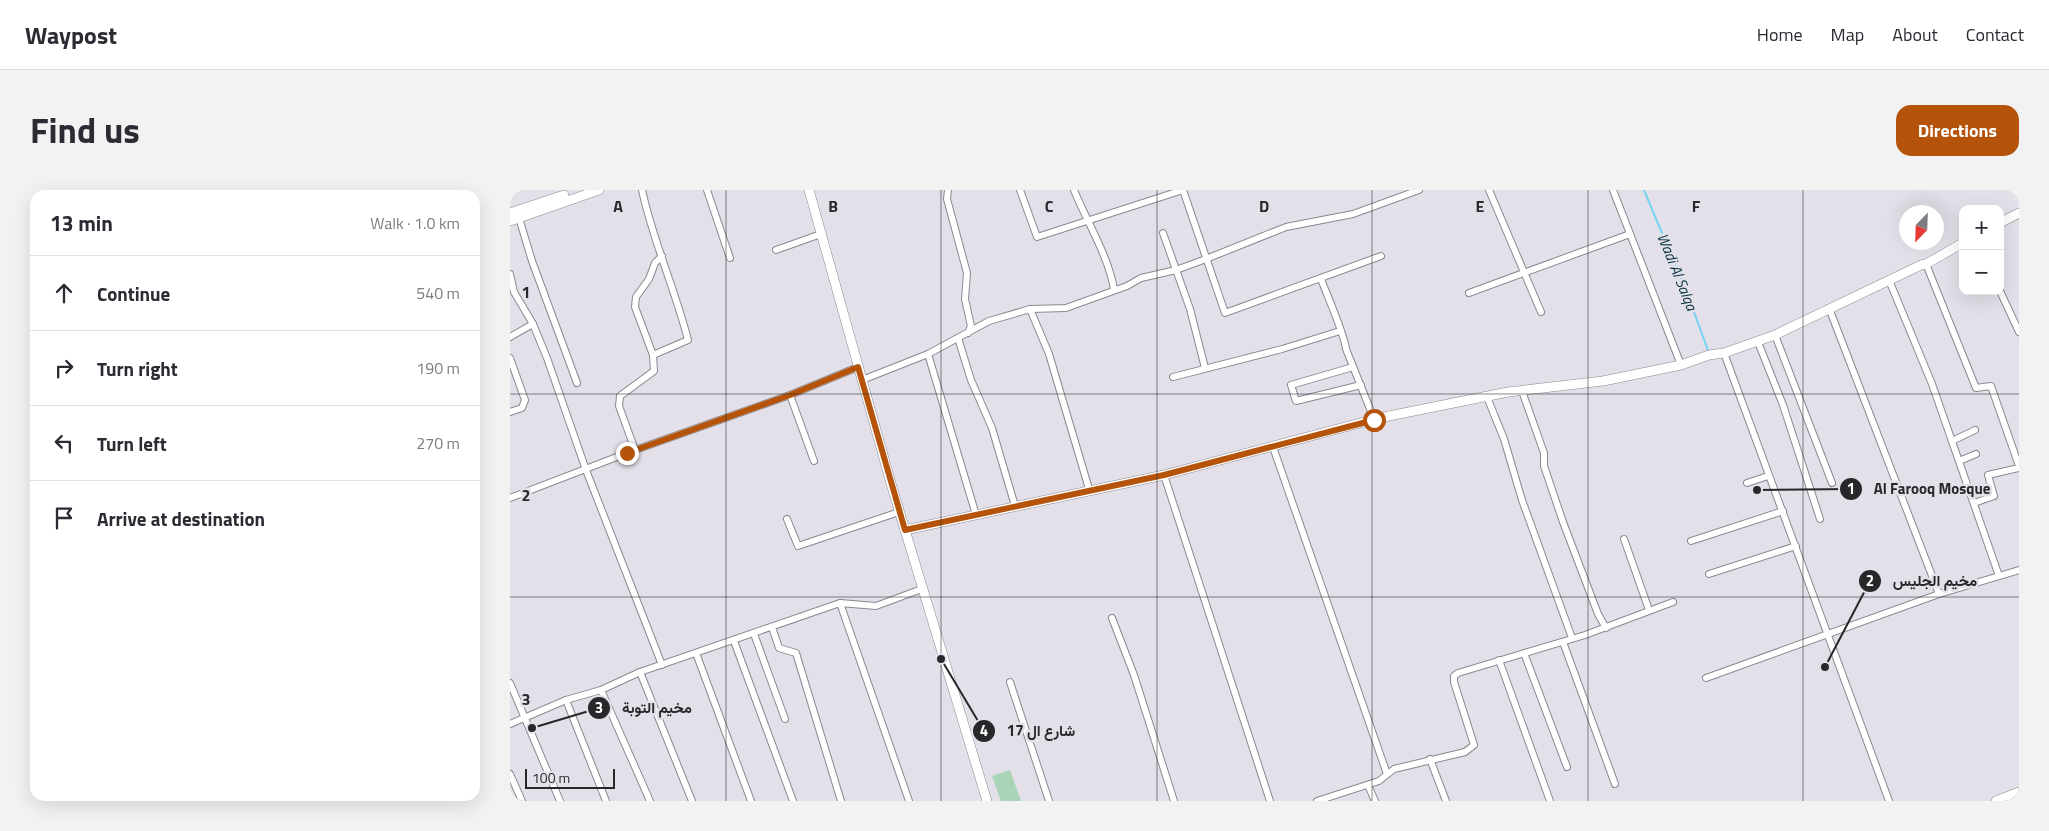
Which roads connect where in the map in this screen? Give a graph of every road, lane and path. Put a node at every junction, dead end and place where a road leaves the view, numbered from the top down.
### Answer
1 (581, 190) edge
2 (599, 190) edge
3 (642, 190) edge
4 (707, 190) edge
5 (809, 190) edge
6 (948, 190) edge
7 (1020, 190) edge
8 (1074, 190) edge
9 (1419, 190) edge
10 (1489, 190) edge
11 (1613, 190) edge
12 (510, 213) edge
13 (2019, 213) edge
14 (514, 220) edge
15 (1086, 220) junction
16 (2004, 221) edge
17 (1163, 233) dead end
18 (822, 234) junction
19 (1630, 234) junction
20 (1959, 245) edge
21 (776, 250) dead end
22 (662, 256) junction
23 (1381, 256) dead end
24 (730, 258) dead end
25 (1206, 260) junction
26 (1926, 264) junction
27 (1176, 270) junction
28 (1526, 272) junction
29 (510, 274) edge
30 (1321, 279) junction
31 (1889, 280) junction
32 (1114, 289) junction
33 (1469, 293) dead end
34 (2002, 295) edge
35 (1828, 308) junction
36 (1030, 309) junction
37 (1541, 312) dead end
38 (533, 324) junction
39 (1340, 331) junction
40 (2019, 332) edge
41 (968, 333) junction
42 (1775, 336) junction
43 (510, 337) edge
44 (958, 338) junction
45 (1758, 342) junction
46 (1724, 353) junction
47 (928, 354) junction
48 (654, 355) junction
49 (510, 358) edge
50 (1681, 364) junction
51 (858, 367) junction
52 (1353, 367) junction
53 (1205, 368) junction
54 (1173, 377) dead end
55 (862, 380) junction
56 (576, 383) dead end
57 (1361, 385) junction
58 (1522, 391) junction
59 (790, 395) junction
60 (1487, 398) junction
61 (510, 412) edge
62 (1374, 420) junction
63 (1975, 430) dead end
64 (1952, 441) junction
65 (1273, 447) junction
66 (635, 450) junction
67 (1976, 454) dead end
68 (814, 461) dead end
69 (1959, 461) junction
70 (2019, 467) edge
71 (586, 470) junction
72 (1164, 475) junction
73 (1768, 476) junction
74 (1748, 483) dead end
75 (1832, 483) dead end
76 (1089, 489) junction
77 (510, 498) edge
78 (1974, 503) junction
79 (1015, 506) junction
80 (1783, 511) junction
81 (899, 512) junction
82 (976, 515) junction
83 (787, 519) dead end
84 (1820, 519) dead end
85 (905, 530) junction
86 (1624, 539) dead end
87 (1692, 541) dead end
88 (1796, 546) junction
89 (2019, 570) edge
90 (1709, 574) dead end
91 (1999, 576) junction
92 (919, 590) dead end
93 (1939, 594) junction
94 (1673, 602) dead end
95 (840, 603) junction
96 (1649, 610) junction
97 (1112, 618) dead end
98 (772, 627) junction
99 (1606, 628) junction
100 (754, 634) junction
101 (1827, 634) junction
102 (1572, 638) junction
103 (734, 641) junction
104 (1563, 642) junction
105 (1524, 652) junction
106 (696, 653) junction
107 (1499, 660) junction
108 (662, 665) junction
109 (640, 672) junction
110 (1706, 678) dead end
111 (1010, 682) dead end
112 (510, 683) edge
113 (601, 690) junction
114 (566, 700) junction
115 (524, 718) junction
116 (785, 718) dead end
117 (510, 724) edge
118 (1430, 759) junction
119 (1568, 767) dead end
120 (510, 774) edge
121 (1386, 774) junction
122 (1368, 784) junction
123 (1615, 784) dead end
124 (2019, 792) edge
125 (522, 801) edge
126 (560, 801) edge
127 (606, 801) edge
128 (650, 801) edge
129 (692, 801) edge
130 (751, 801) edge
131 (793, 801) edge
132 (841, 801) edge
133 (909, 801) edge
134 (987, 801) edge
135 (1049, 801) edge
136 (1174, 801) edge
137 (1270, 801) edge
138 (1317, 801) edge
139 (1375, 801) edge
140 (1446, 801) edge
141 (1550, 801) edge
142 (1889, 801) edge
143 (1996, 801) edge

1 - 12 street
2 - 14 street
3 - 22 street
4 - 24 street
5 - 18 street
6 - 41 street
7 - 15 street
8 - 15 street
9 - 25 street
10 - 28 street
11 - 19 street
13 - 16 street
14 - 56 street
15 - 25 street
15 - 32 street
17 - 27 street
18 - 21 street
18 - 51 street
19 - 28 street
19 - 50 street
20 - 26 street
22 - 48 street
22 - 48 street
23 - 30 street
25 - 27 street
25 - 30 street
26 - 31 street
26 - 70 street
27 - 32 street
27 - 53 street
28 - 33 street
28 - 37 street
29 - 38 street
30 - 39 street
31 - 35 street
31 - 64 street
32 - 36 street
34 - 40 street
35 - 42 street
35 - 93 street
36 - 41 street
36 - 76 street
38 - 43 street
38 - 71 street
39 - 52 street
39 - 53 street
41 - 44 street
42 - 45 street
42 - 75 street
44 - 47 street
44 - 79 street
45 - 46 street
45 - 84 street
46 - 50 street
46 - 73 street
47 - 55 street
47 - 82 street
48 - 66 street
49 - 61 street
50 - 58 street
51 - 55 street
51 - 59 street
52 - 57 street
52 - 57 street
53 - 54 street
55 - 81 street
57 - 62 street
58 - 60 street
58 - 99 street
59 - 66 street
59 - 68 street
60 - 62 street
60 - 102 street
62 - 65 street
63 - 64 street
64 - 69 street
65 - 72 street
65 - 121 street
66 - 71 street
67 - 69 street
69 - 78 street
70 - 78 street
71 - 77 street
71 - 108 street
72 - 76 street
72 - 137 street
73 - 74 street
73 - 80 street
76 - 79 street
78 - 91 street
79 - 82 street
80 - 87 street
80 - 88 street
81 - 83 street
81 - 85 street
82 - 85 street
85 - 134 street
86 - 96 street
88 - 90 street
88 - 101 street
89 - 91 street
91 - 93 street
92 - 95 street
93 - 101 street
94 - 96 street
95 - 98 street
95 - 133 street
96 - 99 street
97 - 136 street
98 - 100 street
98 - 132 street
99 - 102 street
100 - 103 street
100 - 116 street
101 - 110 street
101 - 142 street
102 - 104 street
103 - 106 street
103 - 131 street
104 - 105 street
104 - 123 street
105 - 107 street
105 - 119 street
106 - 108 street
106 - 130 street
107 - 118 street
107 - 141 street
108 - 109 street
109 - 113 street
109 - 129 street
111 - 135 street
112 - 115 street
113 - 114 street
113 - 128 street
114 - 115 street
114 - 127 street
115 - 117 street
115 - 126 street
118 - 121 street
118 - 140 street
120 - 125 street
121 - 122 street
122 - 138 street
122 - 139 street
124 - 143 street

